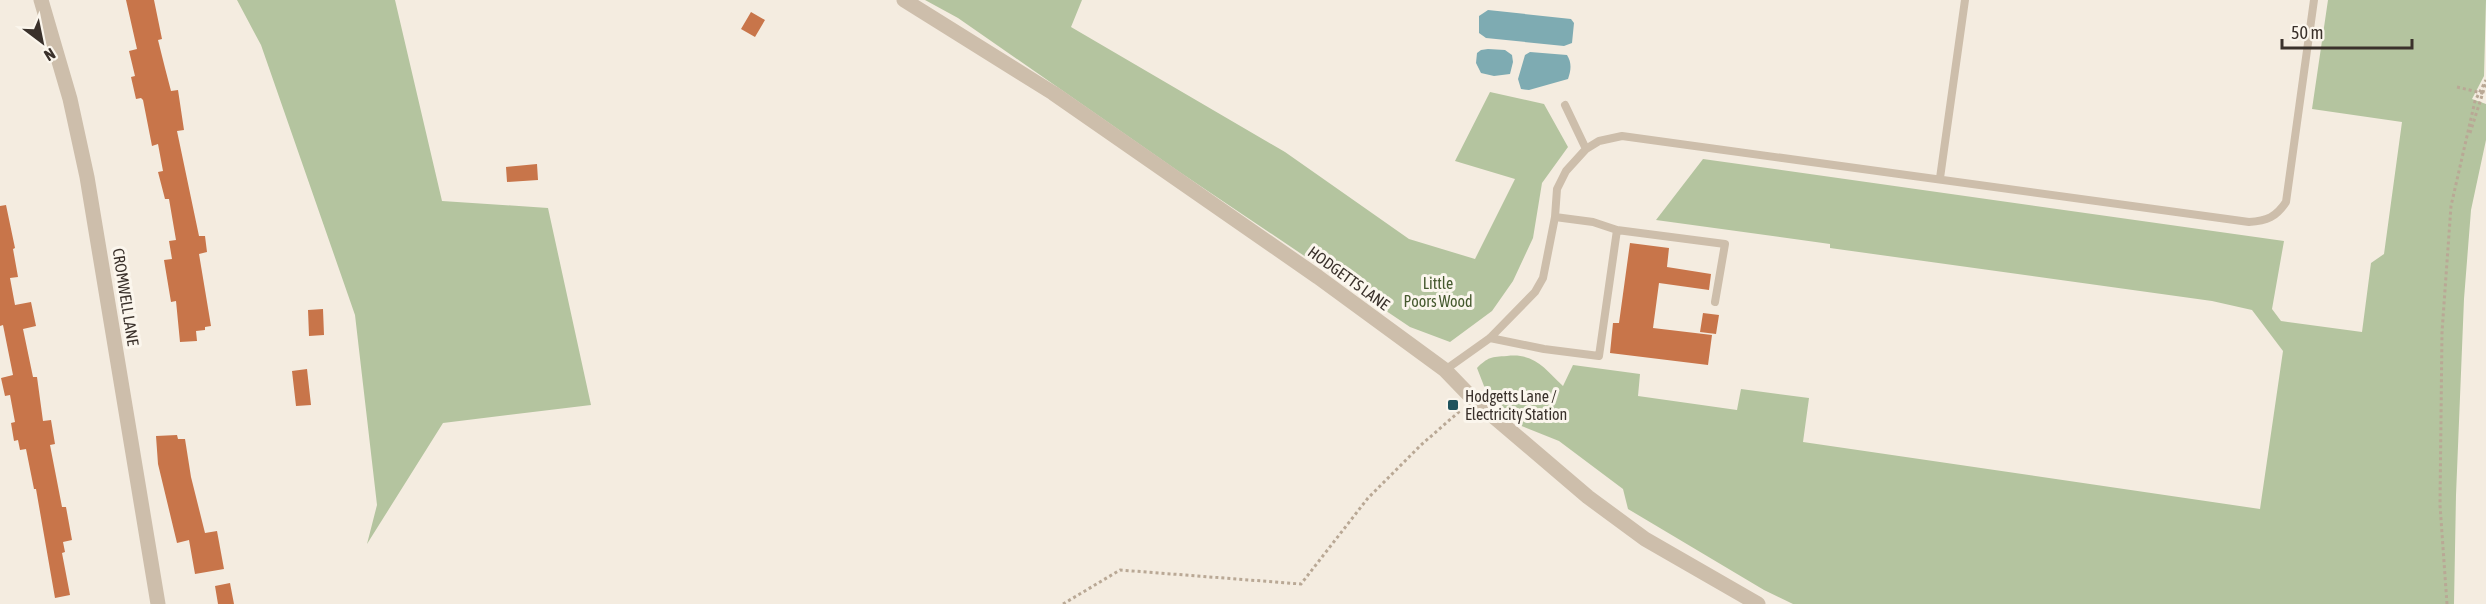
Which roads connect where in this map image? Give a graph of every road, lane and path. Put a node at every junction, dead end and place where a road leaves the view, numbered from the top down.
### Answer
1 (41, 0) edge
2 (904, 0) edge
3 (1965, 0) edge
4 (2314, 0) edge
5 (2486, 81) edge
6 (2457, 87) dead end
7 (2483, 92) edge
8 (1565, 105) dead end
9 (1586, 149) junction
10 (1940, 178) junction
11 (1555, 217) junction
12 (1617, 230) junction
13 (1714, 302) dead end
14 (1490, 338) junction
15 (1445, 370) junction
16 (1473, 399) junction
17 (158, 604) edge
18 (1063, 604) edge
19 (1758, 604) edge
20 (2447, 604) edge

1 - 17 street, CROMWELL LANE
2 - 15 street, HODGETTS LANE
3 - 10 lane
4 - 10 lane
5 - 7 path
6 - 7 path
7 - 20 path
8 - 9 lane
9 - 10 lane
9 - 11 lane
11 - 12 lane
11 - 14 lane
12 - 13 lane
12 - 14 lane
14 - 15 lane
15 - 16 street, HODGETTS LANE
16 - 18 path
16 - 19 street, HODGETTS LANE

